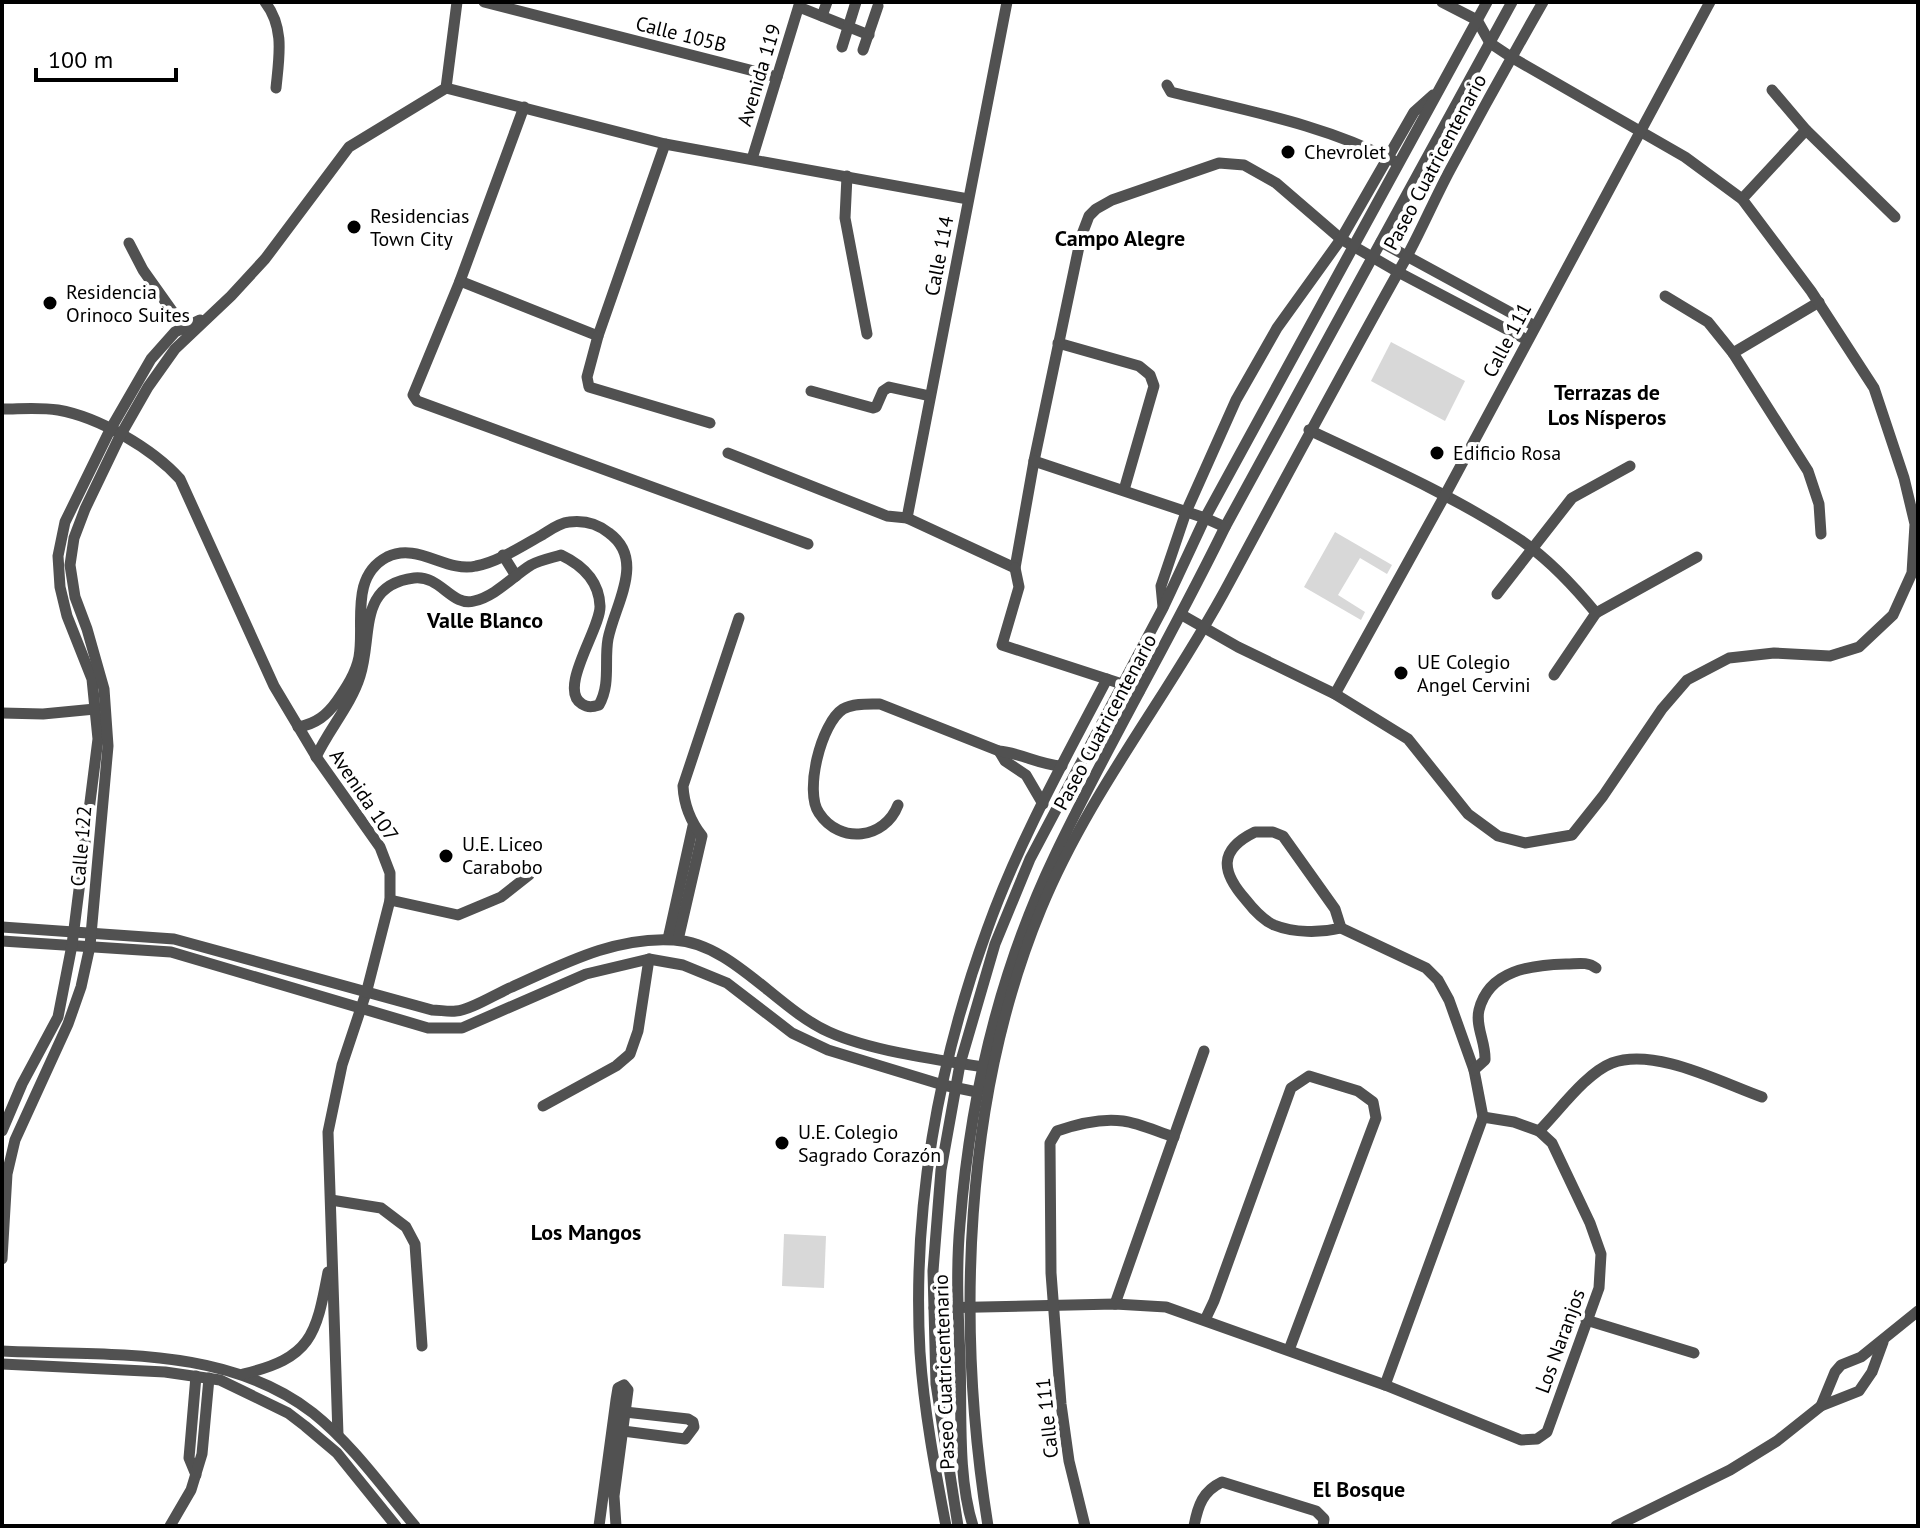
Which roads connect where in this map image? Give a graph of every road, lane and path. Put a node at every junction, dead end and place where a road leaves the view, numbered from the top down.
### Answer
1 (265, 2) edge
2 (457, 2) edge
3 (484, 2) edge
4 (827, 2) edge
5 (856, 2) edge
6 (1007, 2) edge
7 (1442, 2) edge
8 (1487, 2) edge
9 (1512, 2) edge
10 (1543, 2) edge
11 (1709, 2) edge
12 (799, 5) edge
13 (878, 6) dead end
14 (822, 16) junction
15 (1477, 20) junction
16 (848, 26) junction
17 (869, 35) junction
18 (1490, 43) junction
19 (842, 47) dead end
20 (863, 50) dead end
21 (1511, 57) junction
22 (777, 77) junction
23 (1167, 85) dead end
24 (276, 88) dead end
25 (446, 88) junction
26 (1772, 90) dead end
27 (524, 107) junction
28 (1806, 130) junction
29 (1641, 132) junction
30 (665, 144) junction
31 (752, 159) junction
32 (1393, 160) junction
33 (847, 176) junction
34 (968, 199) junction
35 (1742, 199) junction
36 (1895, 217) dead end
37 (1341, 239) junction
38 (1381, 242) junction
39 (129, 243) dead end
40 (1353, 245) junction
41 (1373, 257) junction
42 (1407, 257) junction
43 (1398, 272) junction
44 (460, 281) junction
45 (1665, 296) dead end
46 (1819, 302) junction
47 (1535, 326) junction
48 (187, 332) junction
49 (867, 334) dead end
50 (598, 336) junction
51 (1527, 340) junction
52 (1058, 343) junction
53 (1733, 353) junction
54 (811, 391) dead end
55 (930, 396) junction
56 (7, 409) edge
57 (710, 423) dead end
58 (1309, 430) junction
59 (115, 433) junction
60 (728, 453) dead end
61 (1034, 461) junction
62 (1630, 466) dead end
63 (1124, 490) junction
64 (1444, 497) junction
65 (1186, 512) junction
66 (907, 518) junction
67 (1205, 518) junction
68 (1225, 527) junction
69 (1821, 534) dead end
70 (808, 544) dead end
71 (1533, 550) junction
72 (503, 555) junction
73 (1697, 557) dead end
74 (1015, 568) junction
75 (369, 576) junction
76 (516, 576) junction
77 (383, 590) junction
78 (1497, 594) dead end
79 (1163, 608) junction
80 (1596, 613) junction
81 (1182, 615) junction
82 (739, 618) dead end
83 (1204, 629) junction
84 (1554, 675) dead end
85 (1107, 679) junction
86 (1122, 684) junction
87 (1139, 692) junction
88 (1335, 694) junction
89 (95, 709) junction
90 (2, 713) edge
91 (331, 718) junction
92 (298, 727) junction
93 (999, 751) junction
94 (316, 757) junction
95 (1062, 766) junction
96 (1043, 804) junction
97 (898, 805) dead end
98 (529, 875) dead end
99 (1017, 888) junction
100 (390, 900) junction
101 (1041, 908) junction
102 (993, 914) junction
103 (1029, 918) junction
104 (2, 927) edge
105 (1341, 928) junction
106 (74, 931) junction
107 (92, 932) junction
108 (673, 940) junction
109 (2, 941) edge
110 (72, 945) junction
111 (90, 946) junction
112 (649, 959) junction
113 (1596, 968) dead end
114 (367, 990) junction
115 (361, 1007) junction
116 (996, 1035) junction
117 (1204, 1051) dead end
118 (954, 1062) junction
119 (984, 1067) junction
120 (1474, 1070) junction
121 (949, 1086) junction
122 (977, 1092) junction
123 (1762, 1097) dead end
124 (543, 1106) dead end
125 (1483, 1117) junction
126 (985, 1123) junction
127 (2, 1131) edge
128 (1539, 1131) junction
129 (971, 1132) junction
130 (1174, 1137) junction
131 (5, 1174) edge
132 (331, 1200) junction
133 (331, 1252) junction
134 (2, 1259) edge
135 (1115, 1304) junction
136 (1056, 1305) junction
137 (964, 1306) junction
138 (934, 1308) junction
139 (1918, 1311) edge
140 (1205, 1320) junction
141 (1586, 1320) junction
142 (1883, 1342) junction
143 (422, 1346) dead end
144 (1289, 1350) junction
145 (2, 1351) edge
146 (1694, 1353) dead end
147 (1861, 1357) junction
148 (2, 1364) edge
149 (1872, 1372) junction
150 (241, 1374) junction
151 (196, 1376) junction
152 (209, 1378) junction
153 (1385, 1385) junction
154 (1821, 1406) junction
155 (625, 1412) junction
156 (623, 1431) junction
157 (338, 1435) junction
158 (196, 1475) junction
159 (170, 1526) edge
160 (396, 1526) edge
161 (415, 1526) edge
162 (599, 1526) edge
163 (616, 1526) edge
164 (946, 1526) edge
165 (958, 1526) edge
166 (973, 1526) edge
167 (988, 1526) edge
168 (1085, 1526) edge
169 (1194, 1526) edge
170 (1323, 1526) edge
171 (1616, 1526) edge

1 - 24 street
2 - 25 street
3 - 22 street, Calle 105B
4 - 14 street
5 - 16 street
6 - 34 street, Calle 114
7 - 15 street
8 - 15 street, Paseo Cuatricentenario
9 - 18 street, Paseo Cuatricentenario
10 - 21 street, Paseo Cuatricentenario
11 - 29 street, Calle 111
12 - 14 street
12 - 22 street, Avenida 119
13 - 17 street
14 - 16 street
15 - 18 street
15 - 32 street, Paseo Cuatricentenario
16 - 17 street
16 - 19 street
17 - 20 street
18 - 21 street
18 - 38 street, Paseo Cuatricentenario
21 - 29 street
21 - 42 street, Paseo Cuatricentenario
22 - 31 street, Avenida 119
23 - 32 street
25 - 27 street
25 - 48 street
26 - 28 street
27 - 30 street
27 - 44 street
28 - 35 street
28 - 36 street
29 - 35 street
29 - 47 street, Calle 111
30 - 31 street
30 - 50 street
31 - 33 street
32 - 37 street, Paseo Cuatricentenario
32 - 40 street, Paseo Cuatricentenario
33 - 34 street
33 - 49 street
34 - 55 street, Calle 114
35 - 46 street
37 - 40 street
37 - 52 street
37 - 65 street, Paseo Cuatricentenario
38 - 41 street, Paseo Cuatricentenario
38 - 42 street
39 - 48 street
40 - 41 street
40 - 67 street, Paseo Cuatricentenario
41 - 43 street
41 - 68 street, Paseo Cuatricentenario
42 - 43 street, Paseo Cuatricentenario
42 - 47 street
43 - 51 street
43 - 58 street, Paseo Cuatricentenario
44 - 50 street
44 - 70 street
45 - 53 street
46 - 53 street
46 - 88 street
47 - 51 street, Calle 111
48 - 59 street
50 - 57 street
51 - 64 street, Calle 111
52 - 61 street
52 - 63 street
53 - 69 street
54 - 55 street
55 - 66 street, Calle 114
56 - 59 street, Avenida 107
58 - 64 street
58 - 83 street, Paseo Cuatricentenario
59 - 89 street, Calle 122
59 - 92 street, Avenida 107
59 - 107 street, Calle 122
60 - 66 street
61 - 63 street
61 - 74 street
62 - 71 street
63 - 65 street
64 - 71 street
64 - 88 street, Calle 111
65 - 67 street
65 - 79 street, Paseo Cuatricentenario
66 - 74 street
67 - 68 street
67 - 79 street, Paseo Cuatricentenario
68 - 81 street, Paseo Cuatricentenario
71 - 78 street
71 - 80 street
72 - 75 street
72 - 76 street
72 - 76 street
73 - 80 street
74 - 85 street
75 - 77 street
75 - 91 street
76 - 77 street
77 - 91 street
79 - 86 street, Paseo Cuatricentenario
80 - 84 street
81 - 83 street
81 - 87 street, Paseo Cuatricentenario
82 - 108 street
83 - 88 street
83 - 101 street, Paseo Cuatricentenario
85 - 86 street
85 - 95 street, Paseo Cuatricentenario
86 - 87 street
86 - 99 street, Paseo Cuatricentenario
87 - 103 street, Paseo Cuatricentenario
89 - 90 street
89 - 106 street, Calle 122
91 - 92 street
91 - 94 street
92 - 94 street, Avenida 107
93 - 95 street
93 - 96 street
93 - 97 street
94 - 100 street, Avenida 107
95 - 96 street, Paseo Cuatricentenario
96 - 102 street, Paseo Cuatricentenario
98 - 100 street
99 - 102 street
99 - 118 street, Paseo Cuatricentenario
100 - 114 street, Avenida 107
101 - 103 street
101 - 116 street, Paseo Cuatricentenario
102 - 118 street, Paseo Cuatricentenario
103 - 116 street, Paseo Cuatricentenario
104 - 106 street
105 - 105 street
105 - 120 street
106 - 107 street
106 - 110 street, Calle 122
107 - 111 street, Calle 122
107 - 114 street
108 - 114 street
108 - 118 street
109 - 110 street
110 - 111 street
110 - 127 street, Calle 122
111 - 115 street
111 - 131 street, Calle 122
112 - 115 street
112 - 121 street
112 - 124 street
113 - 120 street
114 - 115 street, Avenida 107
115 - 132 street, Avenida 107
116 - 119 street, Paseo Cuatricentenario
116 - 126 street, Paseo Cuatricentenario
117 - 130 street
118 - 119 street
118 - 121 street, Paseo Cuatricentenario
119 - 122 street, Paseo Cuatricentenario
120 - 125 street
121 - 122 street
121 - 138 street, Paseo Cuatricentenario
121 - 164 street, Paseo Cuatricentenario
122 - 129 street, Paseo Cuatricentenario
123 - 128 street
125 - 128 street
125 - 153 street
126 - 129 street
126 - 137 street, Paseo Cuatricentenario
128 - 141 street, Los Naranjos
129 - 137 street, Paseo Cuatricentenario
130 - 135 street
130 - 136 street, Calle 111
131 - 134 street, Calle 122
132 - 133 street, Avenida 107
132 - 143 street
133 - 150 street
133 - 157 street, Avenida 107
135 - 136 street
135 - 140 street
136 - 137 street
136 - 168 street, Calle 111
137 - 138 street
137 - 166 street, Paseo Cuatricentenario
137 - 167 street, Paseo Cuatricentenario
138 - 165 street, Paseo Cuatricentenario
139 - 142 street
140 - 144 street
140 - 144 street
141 - 146 street
141 - 153 street, Los Naranjos
142 - 147 street
142 - 149 street
144 - 153 street
145 - 150 street
147 - 149 street
147 - 154 street
148 - 151 street
149 - 154 street
150 - 157 street
151 - 152 street
151 - 158 street
152 - 158 street
152 - 160 street
154 - 171 street
155 - 156 street
155 - 156 street
155 - 162 street
156 - 163 street
157 - 161 street
158 - 159 street
169 - 170 street

